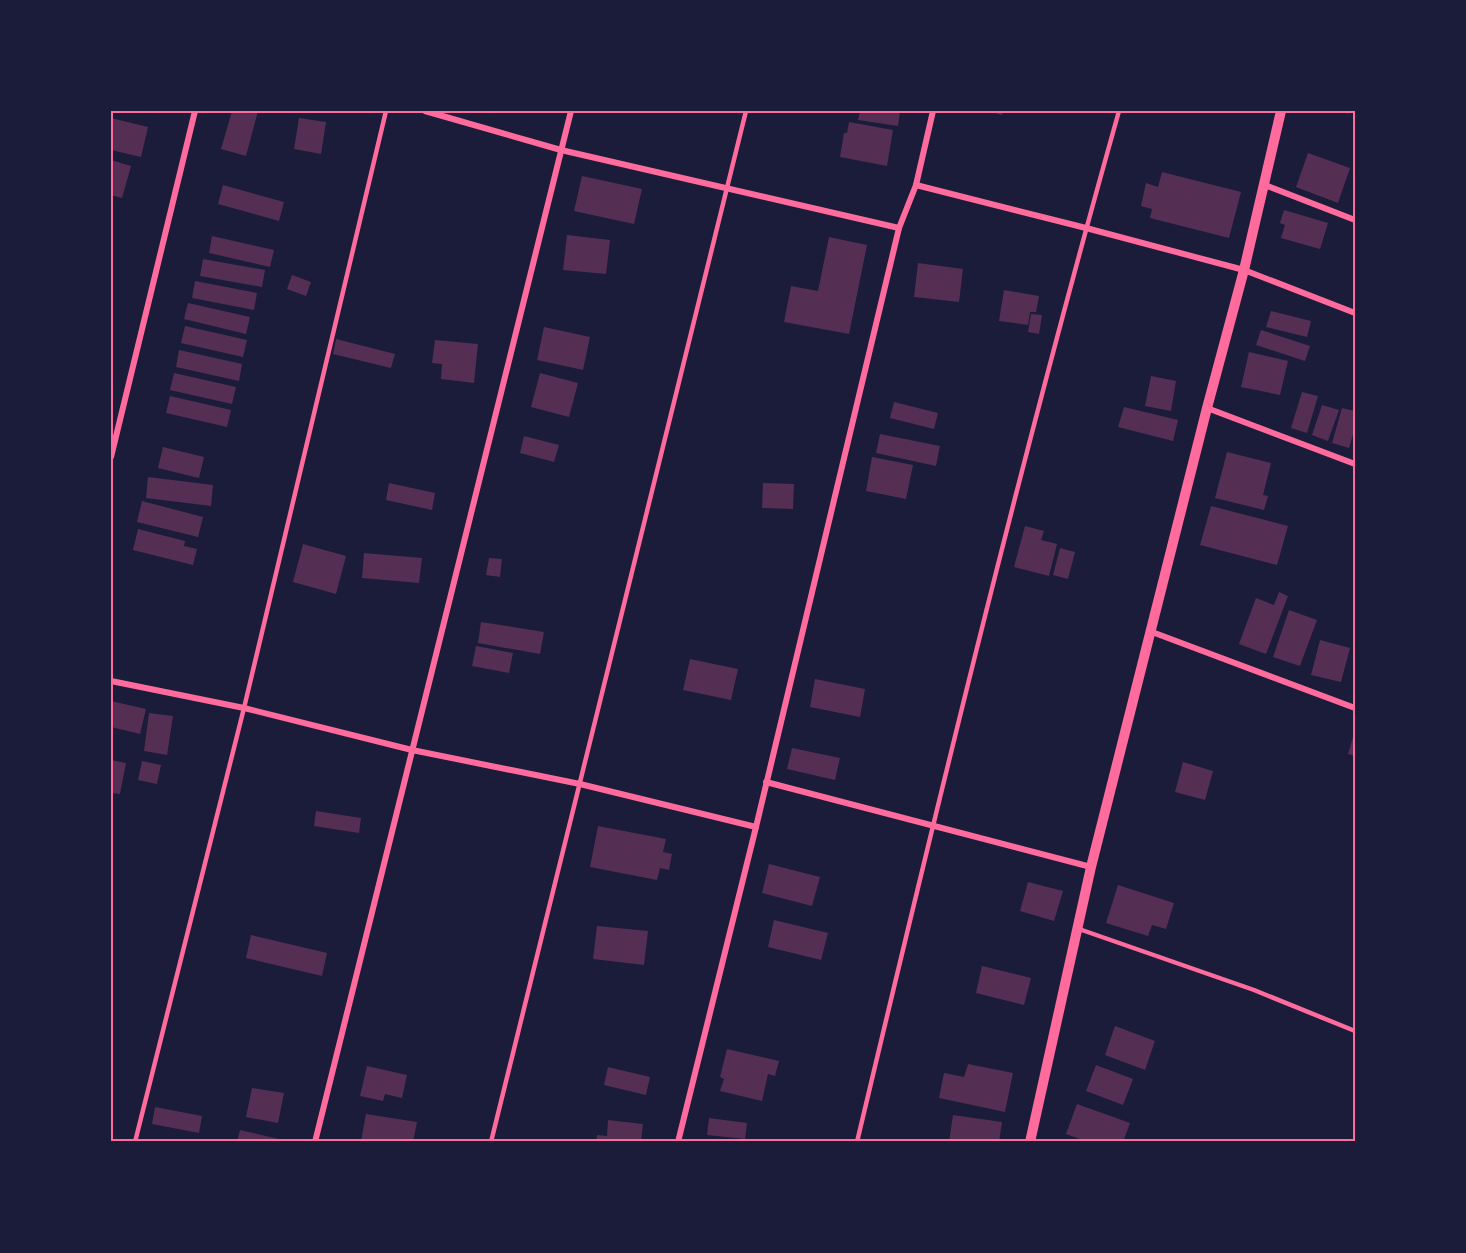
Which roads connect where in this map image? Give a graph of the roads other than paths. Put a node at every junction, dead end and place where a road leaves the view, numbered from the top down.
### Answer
1 (195, 111) edge
2 (386, 111) edge
3 (425, 111) edge
4 (571, 111) edge
5 (746, 111) edge
6 (933, 111) edge
7 (1119, 111) edge
8 (1281, 111) edge
9 (561, 150) junction
10 (1265, 185) junction
11 (916, 186) junction
12 (727, 188) junction
13 (1355, 220) edge
14 (899, 228) junction
15 (1086, 228) junction
16 (1244, 270) junction
17 (1355, 313) edge
18 (1207, 408) junction
19 (111, 457) edge
20 (1355, 464) edge
21 (1152, 632) junction
22 (111, 681) edge
23 (244, 708) junction
24 (1355, 708) edge
25 (412, 750) junction
26 (766, 782) junction
27 (580, 784) junction
28 (932, 826) junction
29 (756, 827) junction
30 (1091, 867) junction
31 (1078, 929) junction
32 (1355, 1031) edge
33 (135, 1142) edge
34 (315, 1142) edge
35 (491, 1142) edge
36 (678, 1142) edge
37 (857, 1142) edge
38 (1030, 1142) edge

1 - 19 street
2 - 23 lane
3 - 9 street
4 - 9 street
5 - 12 lane
6 - 11 street
7 - 15 lane
8 - 10 street
9 - 12 street
9 - 25 street
10 - 13 street
10 - 16 street
11 - 14 street
11 - 15 street
12 - 14 street
12 - 27 lane
14 - 26 street
15 - 16 street
15 - 28 lane
16 - 17 street
16 - 18 street
18 - 20 street
18 - 21 street
21 - 24 street
21 - 30 street
22 - 23 street
23 - 25 street
23 - 33 lane
25 - 27 street
25 - 34 street
26 - 28 street
26 - 29 street
27 - 29 street
27 - 35 lane
28 - 30 street
28 - 37 lane
29 - 36 street
30 - 31 street
31 - 32 lane
31 - 38 street

